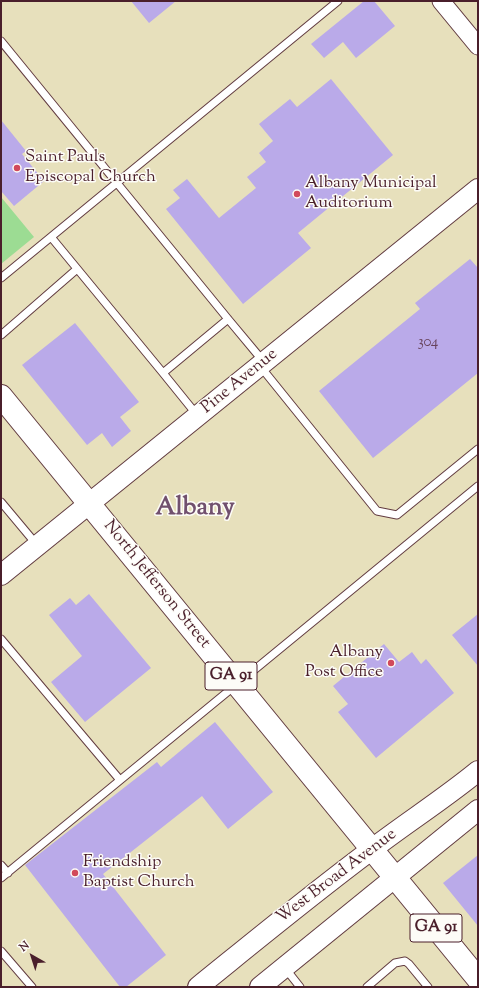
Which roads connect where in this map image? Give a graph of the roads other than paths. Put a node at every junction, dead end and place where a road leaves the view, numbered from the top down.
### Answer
1 (338, 1) edge
2 (441, 1) edge
3 (1, 41) edge
4 (478, 46) edge
5 (117, 182) junction
6 (478, 189) edge
7 (51, 237) junction
8 (77, 269) junction
9 (1, 278) edge
10 (228, 319) junction
11 (1, 335) edge
12 (262, 364) junction
13 (163, 373) junction
14 (1, 396) edge
15 (198, 416) junction
16 (478, 449) edge
17 (478, 486) edge
18 (1, 502) edge
19 (90, 503) junction
20 (37, 546) junction
21 (1, 575) edge
22 (1, 639) edge
23 (237, 684) junction
24 (478, 771) edge
25 (120, 780) junction
26 (478, 810) edge
27 (371, 849) junction
28 (1, 865) edge
29 (8, 873) junction
30 (1, 878) edge
31 (395, 878) junction
32 (1, 951) edge
33 (284, 967) junction
34 (478, 979) edge
35 (32, 987) edge
36 (198, 987) edge
37 (260, 987) edge
38 (300, 987) edge
39 (367, 987) edge
40 (428, 987) edge

1 - 5 lane
2 - 4 street
3 - 5 lane
5 - 7 lane
5 - 10 lane
6 - 12 main road, Pine Avenue
7 - 8 lane
7 - 9 lane
8 - 11 lane
8 - 13 lane
10 - 12 lane
10 - 13 lane
12 - 15 main road, Pine Avenue
12 - 16 lane
13 - 15 lane
14 - 19 main road, North Jefferson Street / GA 91
15 - 19 main road, Pine Avenue
17 - 23 lane
18 - 20 lane
19 - 20 main road, Pine Avenue
19 - 23 main road, North Jefferson Street / GA 91
20 - 21 main road, Pine Avenue
22 - 25 lane
23 - 25 lane
23 - 27 main road, North Jefferson Street / GA 91
24 - 27 main road, West Broad Avenue
25 - 29 lane
26 - 31 main road, West Broad Avenue
27 - 31 main road, GA 91
27 - 36 main road, West Broad Avenue
28 - 29 lane
29 - 30 lane
31 - 33 main road, West Broad Avenue
31 - 34 main road, GA 91
32 - 35 lane
33 - 37 main road, West Broad Avenue
33 - 38 lane
39 - 40 lane

